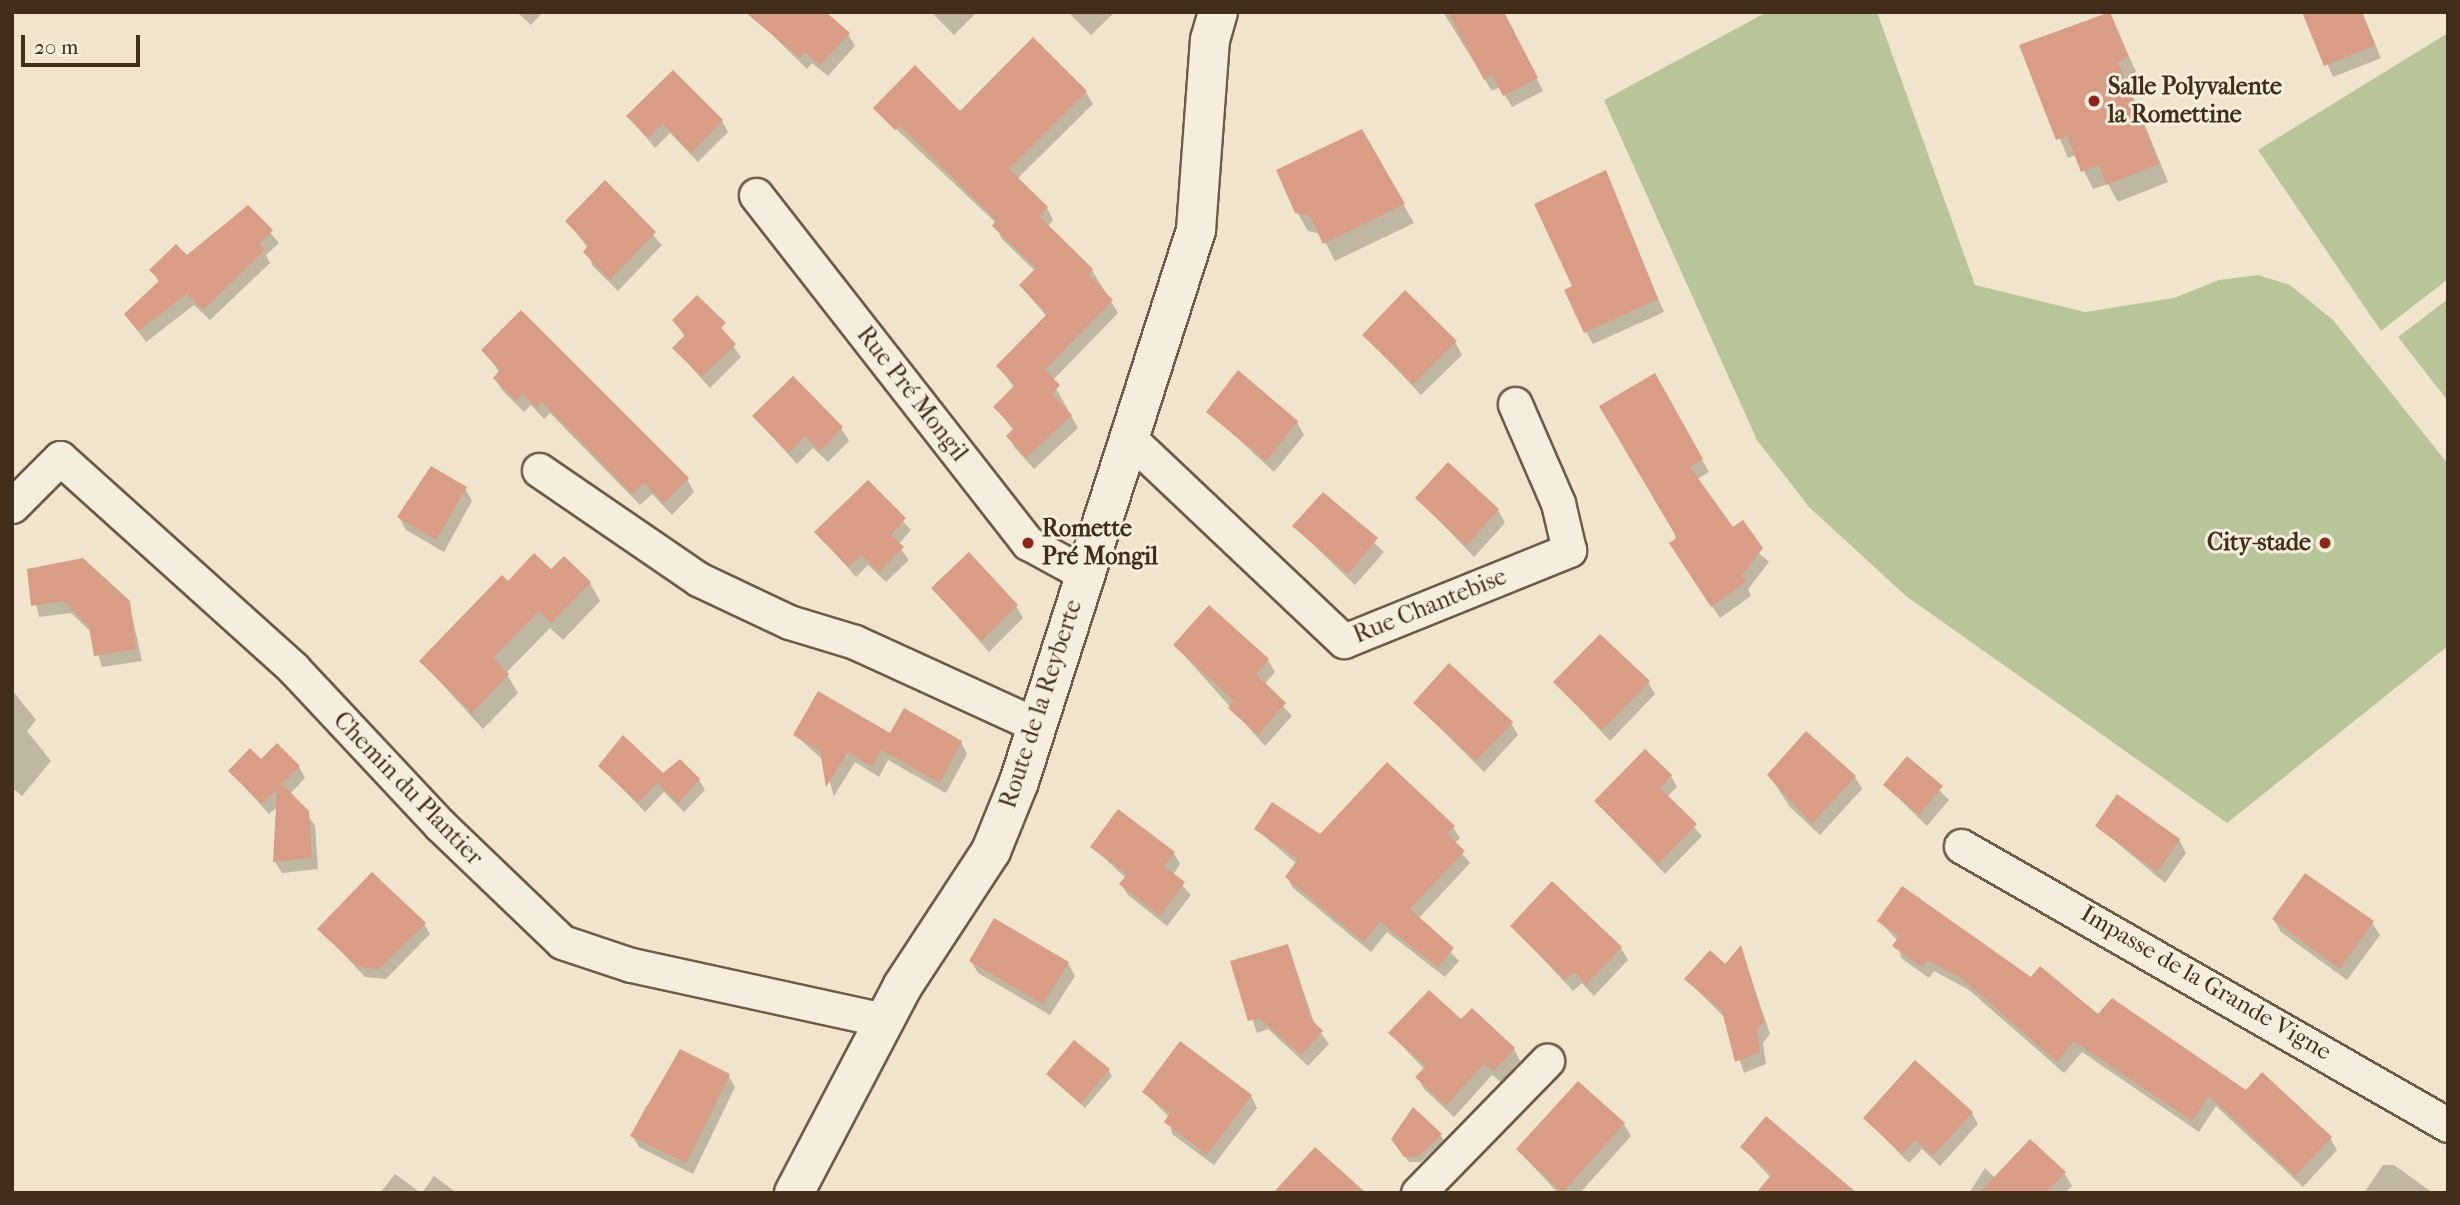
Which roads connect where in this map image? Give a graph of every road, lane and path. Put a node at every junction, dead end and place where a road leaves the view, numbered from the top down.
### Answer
1 (1218, 12) edge
2 (756, 195) dead end
3 (1515, 404) dead end
4 (1128, 437) junction
5 (539, 470) dead end
6 (12, 506) edge
7 (1083, 573) junction
8 (1034, 724) junction
9 (1961, 846) dead end
10 (883, 1020) junction
11 (1547, 1061) dead end
12 (2448, 1125) edge
13 (794, 1193) edge
14 (1418, 1193) edge

1 - 4 main road, Route de la Reyberte
2 - 7 street, Rue Pré Mongil
3 - 4 street, Rue Chantebise
4 - 7 main road, Route de la Reyberte
5 - 8 street
6 - 10 street, Chemin du Plantier
7 - 8 main road, Route de la Reyberte
8 - 10 main road, Route de la Reyberte
9 - 12 street, Impasse de la Grande Vigne
10 - 13 main road, Route de la Reyberte
11 - 14 street

